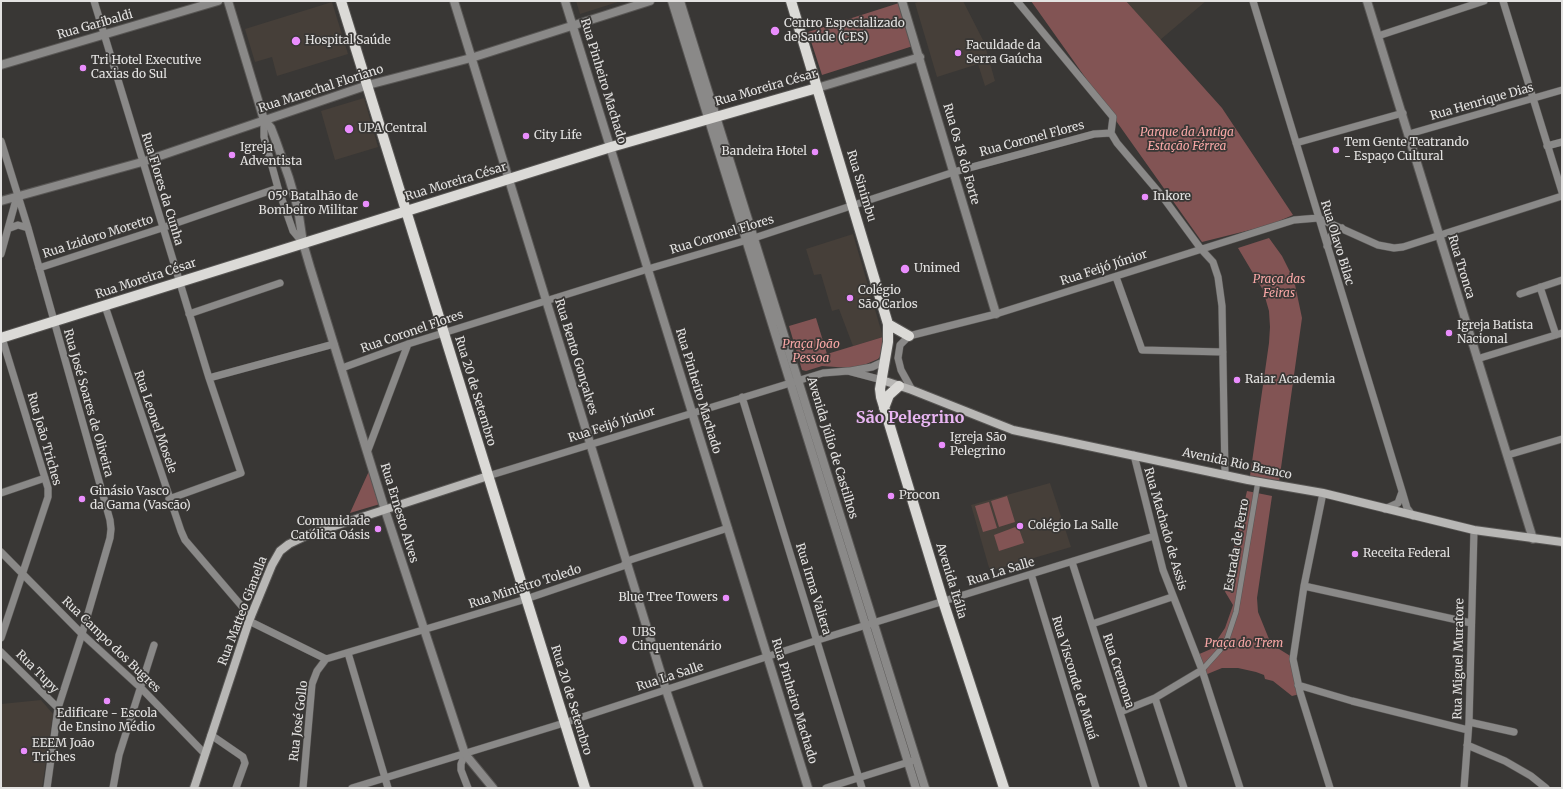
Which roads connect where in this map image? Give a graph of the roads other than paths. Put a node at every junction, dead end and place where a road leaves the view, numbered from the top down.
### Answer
1 (94, 1) edge
2 (218, 1) edge
3 (228, 1) edge
4 (341, 1) edge
5 (454, 1) edge
6 (565, 1) edge
7 (650, 1) edge
8 (672, 1) edge
9 (680, 1) edge
10 (791, 1) edge
11 (902, 1) edge
12 (1017, 1) edge
13 (1253, 1) edge
14 (1367, 1) edge
15 (1484, 1) edge
16 (1503, 1) edge
17 (573, 24) junction
18 (104, 35) junction
19 (1378, 36) junction
20 (692, 51) junction
21 (920, 57) junction
22 (471, 58) junction
23 (1, 64) edge
24 (368, 86) junction
25 (817, 88) junction
26 (1562, 90) edge
27 (1533, 100) junction
28 (1403, 113) junction
29 (712, 117) junction
30 (264, 120) junction
31 (1111, 133) junction
32 (1409, 134) junction
33 (1, 141) edge
34 (1562, 142) edge
35 (1296, 143) junction
36 (1547, 146) junction
37 (611, 147) junction
38 (142, 162) junction
39 (954, 172) junction
40 (509, 179) junction
41 (278, 188) junction
42 (1562, 192) edge
43 (17, 196) junction
44 (1562, 196) edge
45 (1, 201) edge
46 (853, 206) junction
47 (406, 212) junction
48 (1318, 218) junction
49 (10, 228) junction
50 (28, 228) junction
51 (162, 228) junction
52 (1342, 228) junction
53 (1439, 235) junction
54 (750, 239) junction
55 (303, 243) junction
56 (1327, 247) junction
57 (1201, 249) junction
58 (1, 254) edge
59 (39, 268) junction
60 (648, 269) junction
61 (1116, 277) junction
62 (1562, 280) edge
63 (180, 282) junction
64 (280, 283) dead end
65 (1540, 287) junction
66 (1520, 294) dead end
67 (546, 300) junction
68 (104, 306) junction
69 (189, 314) junction
70 (996, 314) junction
71 (53, 321) junction
72 (888, 324) junction
73 (444, 333) junction
74 (1559, 334) edge
75 (909, 336) junction
76 (1, 338) edge
77 (334, 344) junction
78 (408, 344) junction
79 (1223, 352) junction
80 (1477, 359) junction
81 (885, 361) junction
82 (342, 368) junction
83 (848, 372) junction
84 (208, 378) junction
85 (882, 380) junction
86 (794, 381) junction
87 (899, 386) junction
88 (912, 390) junction
89 (742, 397) junction
90 (884, 408) junction
91 (692, 412) junction
92 (1562, 439) edge
93 (590, 444) junction
94 (818, 444) junction
95 (810, 446) junction
96 (368, 450) junction
97 (1508, 455) junction
98 (1134, 456) junction
99 (827, 473) junction
100 (1224, 474) junction
101 (818, 475) junction
102 (488, 476) junction
103 (45, 478) junction
104 (1258, 481) junction
105 (1402, 491) junction
106 (1, 493) edge
107 (1324, 493) junction
108 (169, 499) junction
109 (836, 501) junction
110 (827, 503) junction
111 (1385, 509) junction
112 (385, 510) junction
113 (1413, 516) junction
114 (728, 528) junction
115 (1474, 530) junction
116 (845, 531) junction
117 (837, 534) junction
118 (1154, 536) junction
119 (1533, 539) junction
120 (1562, 542) edge
121 (1, 552) edge
122 (1072, 562) junction
123 (627, 563) junction
124 (23, 574) junction
125 (1031, 574) junction
126 (1304, 586) junction
127 (864, 590) junction
128 (855, 592) junction
129 (1172, 597) junction
130 (526, 599) junction
131 (943, 601) junction
132 (250, 619) junction
133 (874, 623) junction
134 (1471, 623) junction
135 (1092, 624) junction
136 (865, 625) junction
137 (424, 630) junction
138 (82, 634) junction
139 (1, 638) edge
140 (818, 640) junction
141 (154, 645) dead end
142 (1, 652) edge
143 (348, 652) junction
144 (883, 653) junction
145 (875, 656) junction
146 (768, 657) junction
147 (326, 659) junction
148 (1202, 670) junction
149 (893, 685) junction
150 (884, 687) junction
151 (141, 688) junction
152 (1299, 688) junction
153 (666, 690) junction
154 (1155, 698) junction
155 (58, 708) junction
156 (1120, 712) junction
157 (903, 717) junction
158 (894, 720) junction
159 (1469, 722) junction
160 (564, 723) junction
161 (1468, 730) junction
162 (1514, 732) dead end
163 (211, 735) junction
164 (1467, 745) junction
165 (205, 754) junction
166 (465, 754) junction
167 (916, 760) junction
168 (908, 762) junction
169 (384, 778) junction
170 (859, 778) junction
171 (47, 788) edge
172 (113, 788) edge
173 (194, 788) edge
174 (236, 788) edge
175 (303, 788) edge
176 (352, 788) edge
177 (388, 788) edge
178 (468, 788) edge
179 (493, 788) edge
180 (585, 788) edge
181 (698, 788) edge
182 (808, 788) edge
183 (826, 788) edge
184 (862, 788) edge
185 (916, 788) edge
186 (925, 788) edge
187 (1004, 788) edge
188 (1096, 788) edge
189 (1144, 788) edge
190 (1184, 788) edge
191 (1240, 788) edge
192 (1330, 788) edge
193 (1464, 788) edge
194 (1546, 788) edge

1 - 18 street, Rua Flores da Cunha
2 - 18 street, Rua Garibaldi
3 - 30 street, Rua Ernesto Alves
4 - 24 main road, Rua 20 de Setembro
5 - 22 street, Rua Bento Gonçalves
6 - 17 street, Rua Pinheiro Machado
7 - 17 street, Rua Marechal Floriano
8 - 20 street, Avenida Júlio de Castilhos
9 - 20 street, Avenida Júlio de Castilhos
10 - 25 main road, Rua Sinimbu
11 - 21 street, Rua Os 18 do Forte
12 - 31 street
13 - 35 street, Rua Olavo Bilac
14 - 19 street, Rua Tronca
15 - 19 street
16 - 27 street
17 - 22 street, Rua Marechal Floriano
17 - 37 street, Rua Pinheiro Machado
18 - 23 street, Rua Garibaldi
18 - 38 street, Rua Flores da Cunha
19 - 28 street, Rua Tronca
20 - 29 street, Avenida Júlio de Castilhos
21 - 25 street, Rua Moreira César
21 - 39 street, Rua Os 18 do Forte
22 - 24 street, Rua Marechal Floriano
22 - 40 street, Rua Bento Gonçalves
24 - 30 street, Rua Marechal Floriano
24 - 47 main road, Rua 20 de Setembro
25 - 29 main road, Rua Moreira César
25 - 46 main road, Rua Sinimbu
26 - 27 street, Rua Henrique Dias
27 - 32 street, Rua Henrique Dias
27 - 36 street
28 - 32 street, Rua Tronca
28 - 35 street
29 - 37 main road, Rua Moreira César
29 - 54 street, Avenida Júlio de Castilhos
30 - 38 street, Rua Marechal Floriano
30 - 41 street, Rua Ernesto Alves
30 - 55 street, Rua Ernesto Alves
31 - 39 street, Rua Coronel Flores
31 - 57 street
32 - 53 street, Rua Tronca
33 - 43 street, Rua José Soares de Oliveira
34 - 36 street
35 - 48 street, Rua Olavo Bilac
36 - 42 street
37 - 40 main road, Rua Moreira César
37 - 60 street, Rua Pinheiro Machado
38 - 43 street, Rua Marechal Floriano
38 - 51 street, Rua Flores da Cunha
39 - 46 street, Rua Coronel Flores
39 - 70 street, Rua Os 18 do Forte
40 - 47 main road, Rua Moreira César
40 - 67 street, Rua Bento Gonçalves
41 - 51 street, Rua Izidoro Moretto
41 - 55 street, Rua Ernesto Alves
43 - 45 street, Rua Marechal Floriano
43 - 49 street
43 - 50 street, Rua José Soares de Oliveira
44 - 53 street, Rua Feijó Júnior
46 - 54 street, Rua Coronel Flores
46 - 72 main road, Rua Sinimbu
47 - 55 main road, Rua Moreira César
47 - 73 main road, Rua 20 de Setembro
48 - 52 street, Rua Feijó Júnior
48 - 56 street, Rua Olavo Bilac
48 - 57 street, Rua Feijó Júnior
49 - 50 street
49 - 58 street
50 - 59 street, Rua José Soares de Oliveira
51 - 59 street, Rua Izidoro Moretto
51 - 63 street, Rua Flores da Cunha
52 - 53 street, Rua Feijó Júnior
52 - 56 street
53 - 80 street, Rua Tronca
54 - 60 street, Rua Coronel Flores
54 - 86 street, Avenida Júlio de Castilhos
55 - 63 main road, Rua Moreira César
55 - 77 street, Rua Ernesto Alves
56 - 105 street, Rua Olavo Bilac
57 - 61 street, Rua Feijó Júnior
57 - 79 street
59 - 71 street, Rua José Soares de Oliveira
60 - 67 street, Rua Coronel Flores
60 - 91 street, Rua Pinheiro Machado
61 - 70 street, Rua Feijó Júnior
61 - 79 street
62 - 65 street
63 - 68 main road, Rua Moreira César
63 - 69 street, Rua Flores da Cunha
64 - 69 street
65 - 66 street
65 - 74 street
67 - 73 street, Rua Coronel Flores
67 - 93 street, Rua Bento Gonçalves
68 - 71 main road, Rua Moreira César
68 - 108 street, Rua Leonel Mosele
69 - 84 street, Rua Flores da Cunha
70 - 75 street, Rua Feijó Júnior
71 - 76 main road, Rua Moreira César
71 - 138 street, Rua José Soares de Oliveira
72 - 75 main road
72 - 81 main road, Rua Sinimbu
73 - 78 street, Rua Coronel Flores
73 - 102 main road, Rua 20 de Setembro
74 - 80 street
75 - 88 street
76 - 103 street, Rua João Triches
77 - 82 street, Rua Ernesto Alves
77 - 84 street
78 - 82 street, Rua Coronel Flores
78 - 96 street
79 - 100 street
80 - 97 street, Rua Tronca
81 - 83 street, Rua Feijó Júnior
81 - 85 main road, Rua Sinimbu
82 - 96 street, Rua Ernesto Alves
83 - 85 street, Rua Feijó Júnior
83 - 86 street, Rua Feijó Júnior
84 - 108 street, Rua Flores da Cunha
85 - 87 main road, Avenida Rio Branco
85 - 90 main road, Avenida Itália
86 - 89 street, Rua Feijó Júnior
86 - 94 street, Avenida Júlio de Castilhos
86 - 95 street, Avenida Júlio de Castilhos
87 - 88 main road, Avenida Rio Branco
87 - 90 main road
88 - 98 main road, Avenida Rio Branco
89 - 91 street, Rua Feijó Júnior
89 - 140 street, Rua Irma Valiera
90 - 131 main road, Avenida Itália
91 - 93 street, Rua Feijó Júnior
91 - 114 street, Rua Pinheiro Machado
92 - 97 street
93 - 102 street, Rua Feijó Júnior
93 - 123 street, Rua Bento Gonçalves
94 - 95 street
94 - 99 street, Avenida Júlio de Castilhos
95 - 101 street, Avenida Júlio de Castilhos
96 - 112 street, Rua Ernesto Alves
97 - 119 street, Rua Tronca
98 - 100 main road, Avenida Rio Branco
98 - 118 street, Rua Machado de Assis
99 - 101 street
99 - 109 street, Avenida Júlio de Castilhos
100 - 104 main road, Avenida Rio Branco
101 - 110 street, Avenida Júlio de Castilhos
102 - 112 main road, Rua Feijó Júnior
102 - 130 main road, Rua 20 de Setembro
103 - 106 street
103 - 124 street, Rua João Triches
104 - 107 main road, Avenida Rio Branco
104 - 148 street, Estrada de Ferro
105 - 111 street
105 - 113 street, Rua Olavo Bilac
107 - 111 main road, Avenida Rio Branco
107 - 126 street
108 - 132 street, Rua Leonel Mosele
109 - 110 street
109 - 116 street, Avenida Júlio de Castilhos
110 - 117 street, Avenida Júlio de Castilhos
111 - 113 main road, Avenida Rio Branco
112 - 132 main road, Rua Matteo Gianella
112 - 137 street, Rua Ernesto Alves
113 - 115 main road, Avenida Rio Branco
114 - 123 street, Rua Ministro Toledo
114 - 146 street, Rua Pinheiro Machado
115 - 119 main road, Avenida Rio Branco
115 - 134 street, Rua Miguel Muratore
116 - 117 street
116 - 127 street, Avenida Júlio de Castilhos
117 - 128 street, Avenida Júlio de Castilhos
118 - 122 street, Rua La Salle
118 - 129 street, Rua Machado de Assis
119 - 120 main road, Avenida Rio Branco
121 - 124 street, Rua Campo dos Bugres
122 - 125 street, Rua La Salle
122 - 135 street, Rua Cremona
123 - 130 street, Rua Ministro Toledo
123 - 153 street, Rua Bento Gonçalves
124 - 138 street, Rua Campo dos Bugres
124 - 139 street, Rua João Triches
125 - 131 street, Rua La Salle
125 - 188 street, Rua Visconde de Mauá
126 - 134 street
126 - 152 street
127 - 128 street
127 - 133 street, Avenida Júlio de Castilhos
128 - 136 street, Avenida Júlio de Castilhos
129 - 135 street
129 - 148 street, Rua Machado de Assis
130 - 137 street, Rua Ministro Toledo
130 - 160 main road, Rua 20 de Setembro
131 - 133 street, Rua La Salle
131 - 187 main road, Avenida Itália
132 - 147 street
132 - 163 main road, Rua Matteo Gianella
133 - 136 street, Rua La Salle
133 - 144 street, Avenida Júlio de Castilhos
134 - 159 street, Rua Miguel Muratore
135 - 156 street, Rua Cremona
136 - 140 street, Rua La Salle
136 - 145 street, Avenida Júlio de Castilhos
137 - 143 street, Rua Ministro Toledo
137 - 166 street, Rua Ernesto Alves
138 - 151 street, Rua Campo dos Bugres
138 - 155 street, Rua José Soares de Oliveira
140 - 146 street, Rua La Salle
140 - 170 street, Rua Irma Valiera
141 - 151 street
142 - 155 street, Rua Tupy
143 - 147 street, Rua Ministro Toledo
143 - 169 street
144 - 145 street
144 - 149 street, Avenida Júlio de Castilhos
145 - 150 street, Avenida Júlio de Castilhos
146 - 153 street, Rua La Salle
146 - 182 street, Rua Pinheiro Machado
147 - 175 street, Rua José Gollo
148 - 154 street
148 - 191 street, Rua Machado de Assis
149 - 150 street
149 - 157 street, Avenida Júlio de Castilhos
150 - 158 street, Avenida Júlio de Castilhos
151 - 165 street, Rua Campo dos Bugres
151 - 172 street
152 - 161 street
152 - 192 street
153 - 160 street, Rua La Salle
153 - 181 street, Rua Bento Gonçalves
154 - 156 street
154 - 190 street
155 - 171 street, Rua José Soares de Oliveira
156 - 189 street, Rua Cremona
157 - 158 street
157 - 167 street, Avenida Júlio de Castilhos
158 - 168 street, Avenida Júlio de Castilhos
159 - 161 street, Rua Miguel Muratore
159 - 162 street
160 - 166 street, Rua La Salle
160 - 180 main road, Rua 20 de Setembro
161 - 164 street, Rua Miguel Muratore
163 - 165 main road, Rua Matteo Gianella
163 - 174 street
164 - 193 street, Rua Miguel Muratore
164 - 194 street
165 - 173 main road, Rua Matteo Gianella
166 - 169 street, Rua La Salle
166 - 178 street, Rua Ernesto Alves
166 - 179 street
167 - 168 street
167 - 186 street, Avenida Júlio de Castilhos
168 - 170 street
168 - 185 street, Avenida Júlio de Castilhos
169 - 176 street, Rua La Salle
169 - 177 street
170 - 183 street
170 - 184 street, Rua Irma Valiera

